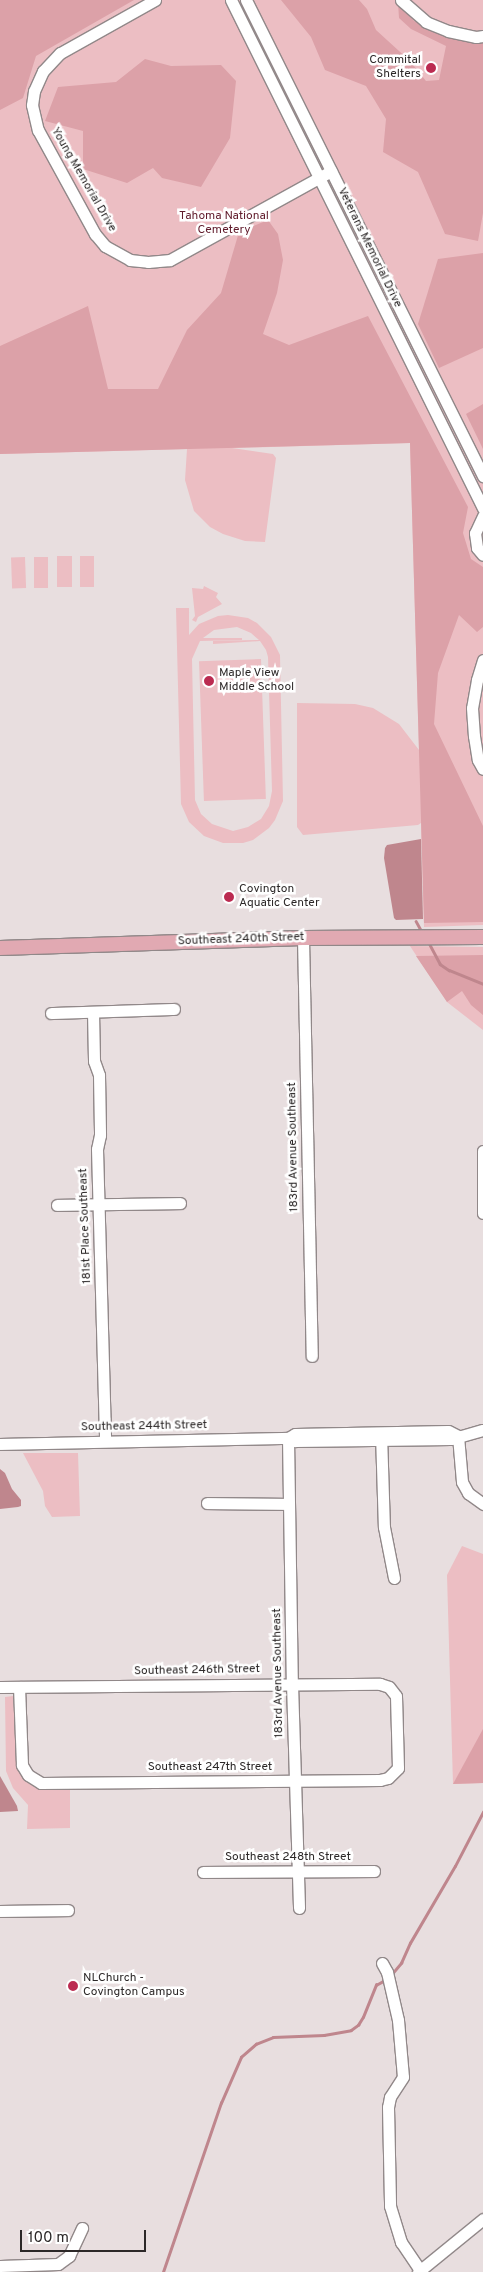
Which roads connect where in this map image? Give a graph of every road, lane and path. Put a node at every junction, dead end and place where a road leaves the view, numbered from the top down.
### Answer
1 (155, 0) edge
2 (221, 0) edge
3 (226, 0) edge
4 (231, 0) edge
5 (246, 0) edge
6 (401, 0) edge
7 (483, 36) edge
8 (332, 171) junction
9 (319, 178) junction
10 (483, 476) edge
11 (483, 508) edge
12 (483, 516) edge
13 (483, 556) edge
14 (483, 660) edge
15 (483, 769) edge
16 (483, 936) edge
17 (303, 938) junction
18 (0, 948) edge
19 (174, 1009) dead end
20 (93, 1012) junction
21 (51, 1013) dead end
22 (483, 1151) edge
23 (180, 1203) dead end
24 (100, 1204) junction
25 (57, 1205) dead end
26 (483, 1213) edge
27 (312, 1356) dead end
28 (483, 1430) edge
29 (381, 1436) junction
30 (458, 1436) junction
31 (288, 1438) junction
32 (105, 1441) junction
33 (0, 1444) edge
34 (207, 1503) dead end
35 (289, 1504) junction
36 (483, 1504) edge
37 (394, 1578) dead end
38 (292, 1684) junction
39 (0, 1687) edge
40 (19, 1687) junction
41 (392, 1775) joint
42 (296, 1781) junction
43 (298, 1871) junction
44 (374, 1871) dead end
45 (203, 1872) dead end
46 (299, 1908) dead end
47 (68, 1910) dead end
48 (0, 1911) edge
49 (382, 1963) dead end
50 (483, 2219) edge
51 (82, 2228) dead end
52 (0, 2266) edge
53 (419, 2271) edge

1 - 9 street, Young Memorial Drive
2 - 3 street
4 - 9 street, Veterans Memorial Drive
5 - 8 street, Veterans Memorial Drive
6 - 7 street
8 - 9 street, Young Memorial Drive
8 - 10 street, Veterans Memorial Drive
9 - 11 street, Veterans Memorial Drive
12 - 13 street
14 - 15 street
16 - 17 main road, Southeast 240th Street
17 - 18 main road, Southeast 240th Street
17 - 27 street, 183rd Avenue Southeast
19 - 20 street
20 - 21 street
20 - 24 street, 181st Place Southeast
22 - 26 street
23 - 24 street
24 - 25 street
24 - 32 street, 181st Place Southeast
28 - 30 street, Southeast 244th Street
29 - 30 street, Southeast 244th Street
29 - 31 street, Southeast 244th Street
29 - 37 street
30 - 36 street
31 - 32 street, Southeast 244th Street
31 - 35 street, 183rd Avenue Southeast
32 - 33 street, Southeast 244th Street
34 - 35 street
35 - 38 street, 183rd Avenue Southeast
38 - 40 street, Southeast 246th Street
38 - 41 street, Southeast 246th Street
38 - 42 street, 183rd Avenue Southeast
39 - 40 street, Southeast 246th Street
40 - 42 street, Southeast 247th Street
41 - 42 street, Southeast 247th Street
42 - 43 street, 183rd Avenue Southeast
43 - 44 street, Southeast 248th Street
43 - 45 street, Southeast 248th Street
43 - 46 street, 183rd Avenue Southeast
47 - 48 street
49 - 53 street
50 - 53 street
51 - 52 street

